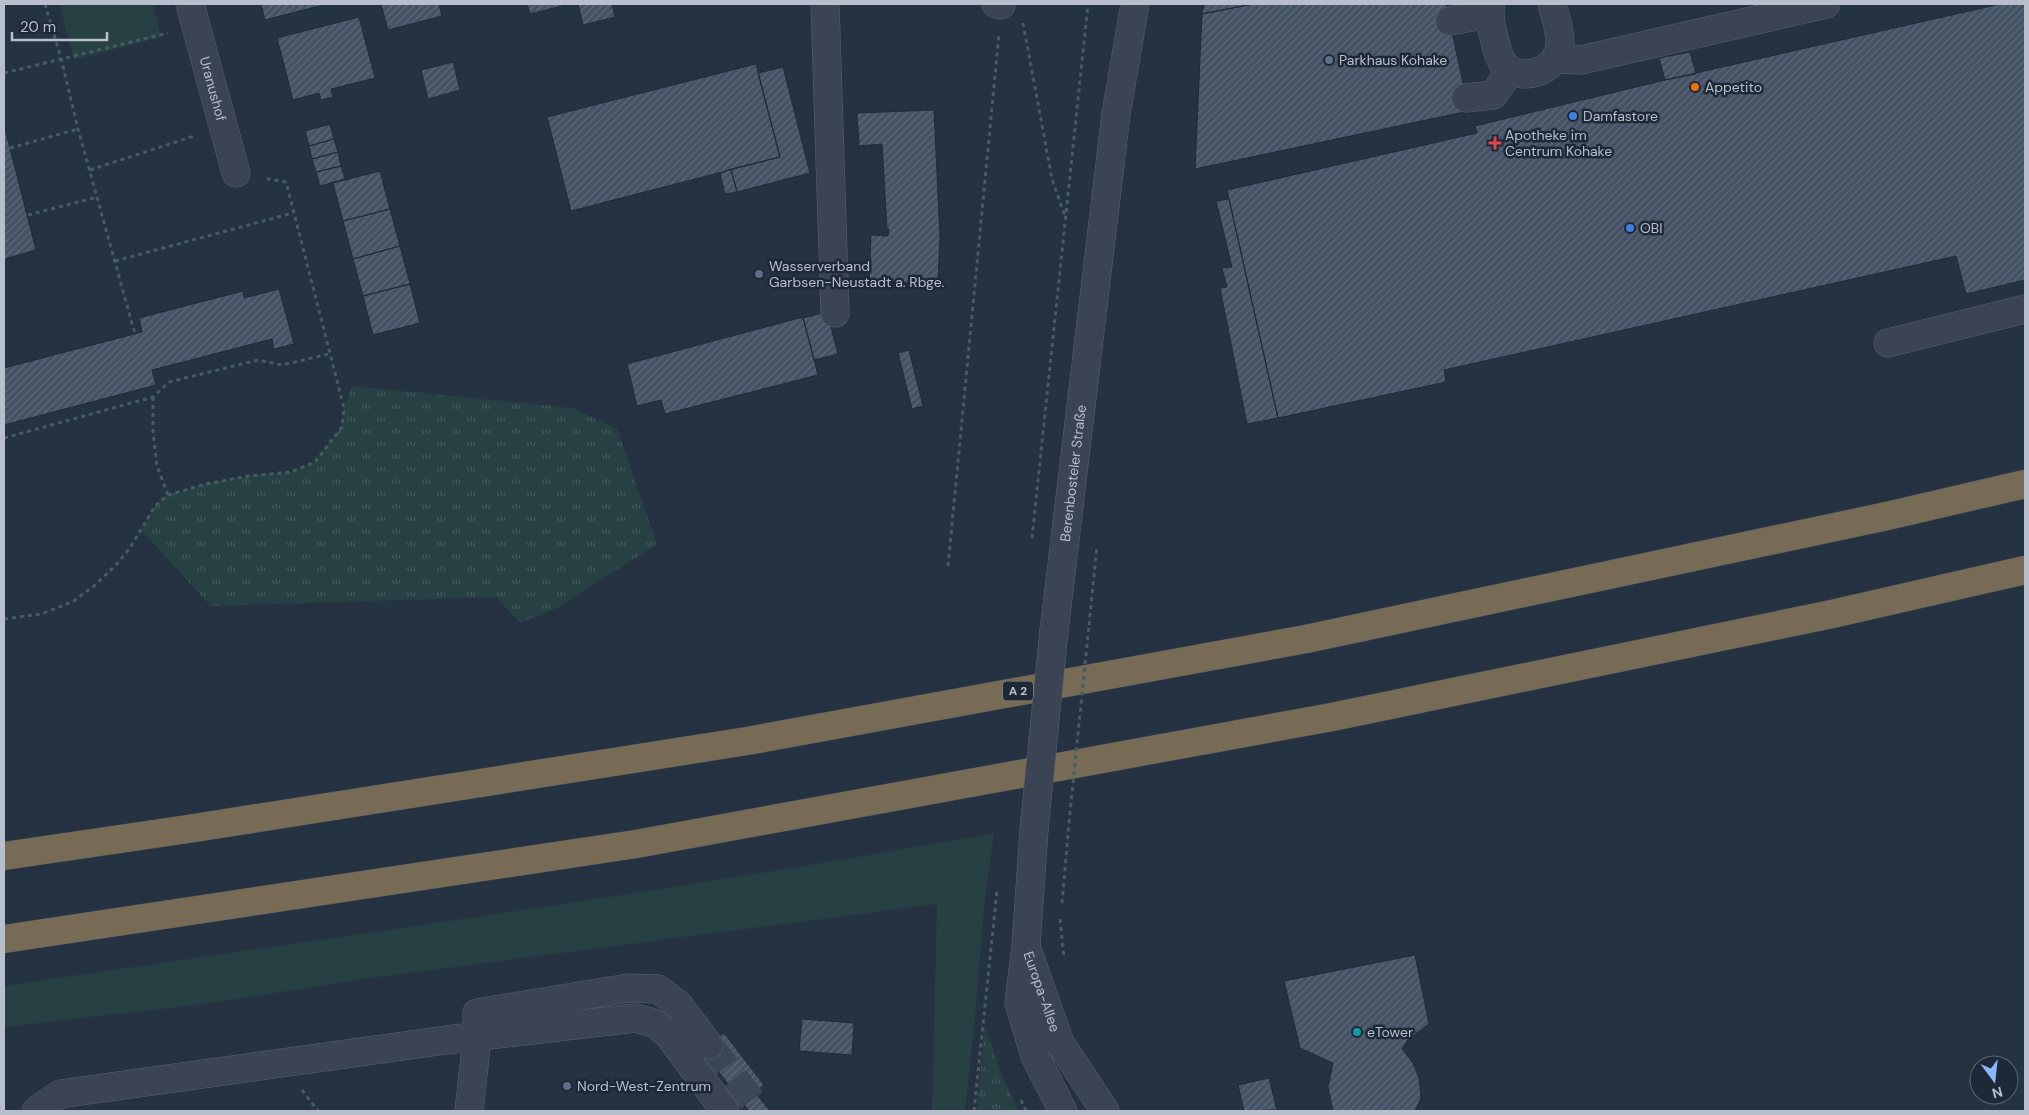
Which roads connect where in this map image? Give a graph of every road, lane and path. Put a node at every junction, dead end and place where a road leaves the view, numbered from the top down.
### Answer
1 (45, 4) edge
2 (826, 4) edge
3 (999, 4) edge
4 (1088, 4) edge
5 (1135, 4) edge
6 (1552, 4) edge
7 (1826, 4) edge
8 (1490, 9) edge
9 (192, 15) edge
10 (1450, 21) dead end
11 (61, 58) junction
12 (1557, 59) junction
13 (1511, 70) junction
14 (4, 73) edge
15 (1466, 98) dead end
16 (224, 128) junction
17 (78, 129) junction
18 (10, 148) dead end
19 (90, 170) junction
20 (236, 173) joint
21 (98, 197) junction
22 (294, 213) junction
23 (28, 215) dead end
24 (1066, 219) junction
25 (115, 261) junction
26 (2025, 310) edge
27 (836, 313) dead end
28 (135, 334) dead end
29 (1888, 343) dead end
30 (330, 354) junction
31 (153, 397) junction
32 (4, 438) edge
33 (2025, 484) edge
34 (168, 495) junction
35 (1032, 540) dead end
36 (948, 566) dead end
37 (2025, 570) edge
38 (4, 618) edge
39 (1089, 625) dead end
40 (4, 856) edge
41 (998, 883) dead end
42 (4, 939) edge
43 (1026, 946) junction
44 (1064, 964) dead end
45 (477, 1038) junction
46 (709, 1045) tunnel mouth
47 (36, 1111) edge
48 (469, 1111) edge
49 (726, 1111) edge
50 (974, 1111) edge
51 (1064, 1111) edge
52 (1105, 1111) edge

1 - 11 path
2 - 27 street
3 - 24 path
3 - 36 path
4 - 24 path
5 - 43 street, Berenbosteler Straße, bridge
6 - 12 street
7 - 12 street
8 - 10 street
8 - 13 street
9 - 11 path
9 - 16 street, Uranushof
11 - 14 path
11 - 17 path
12 - 13 street
13 - 15 street
16 - 19 path
16 - 20 street, Uranushof
17 - 18 path
17 - 19 path
19 - 21 path
20 - 22 path
21 - 23 path
21 - 25 path
22 - 25 path
22 - 30 path
24 - 35 path
25 - 28 path
26 - 29 street
30 - 31 path
30 - 34 path
31 - 32 path
31 - 34 path
33 - 40 highway, A 2
34 - 38 path
37 - 42 highway
39 - 44 path, bridge
41 - 50 path
43 - 51 street, Europa-Allee
43 - 52 street, Europa-Allee
45 - 46 street
45 - 47 street
45 - 48 street
45 - 49 street

